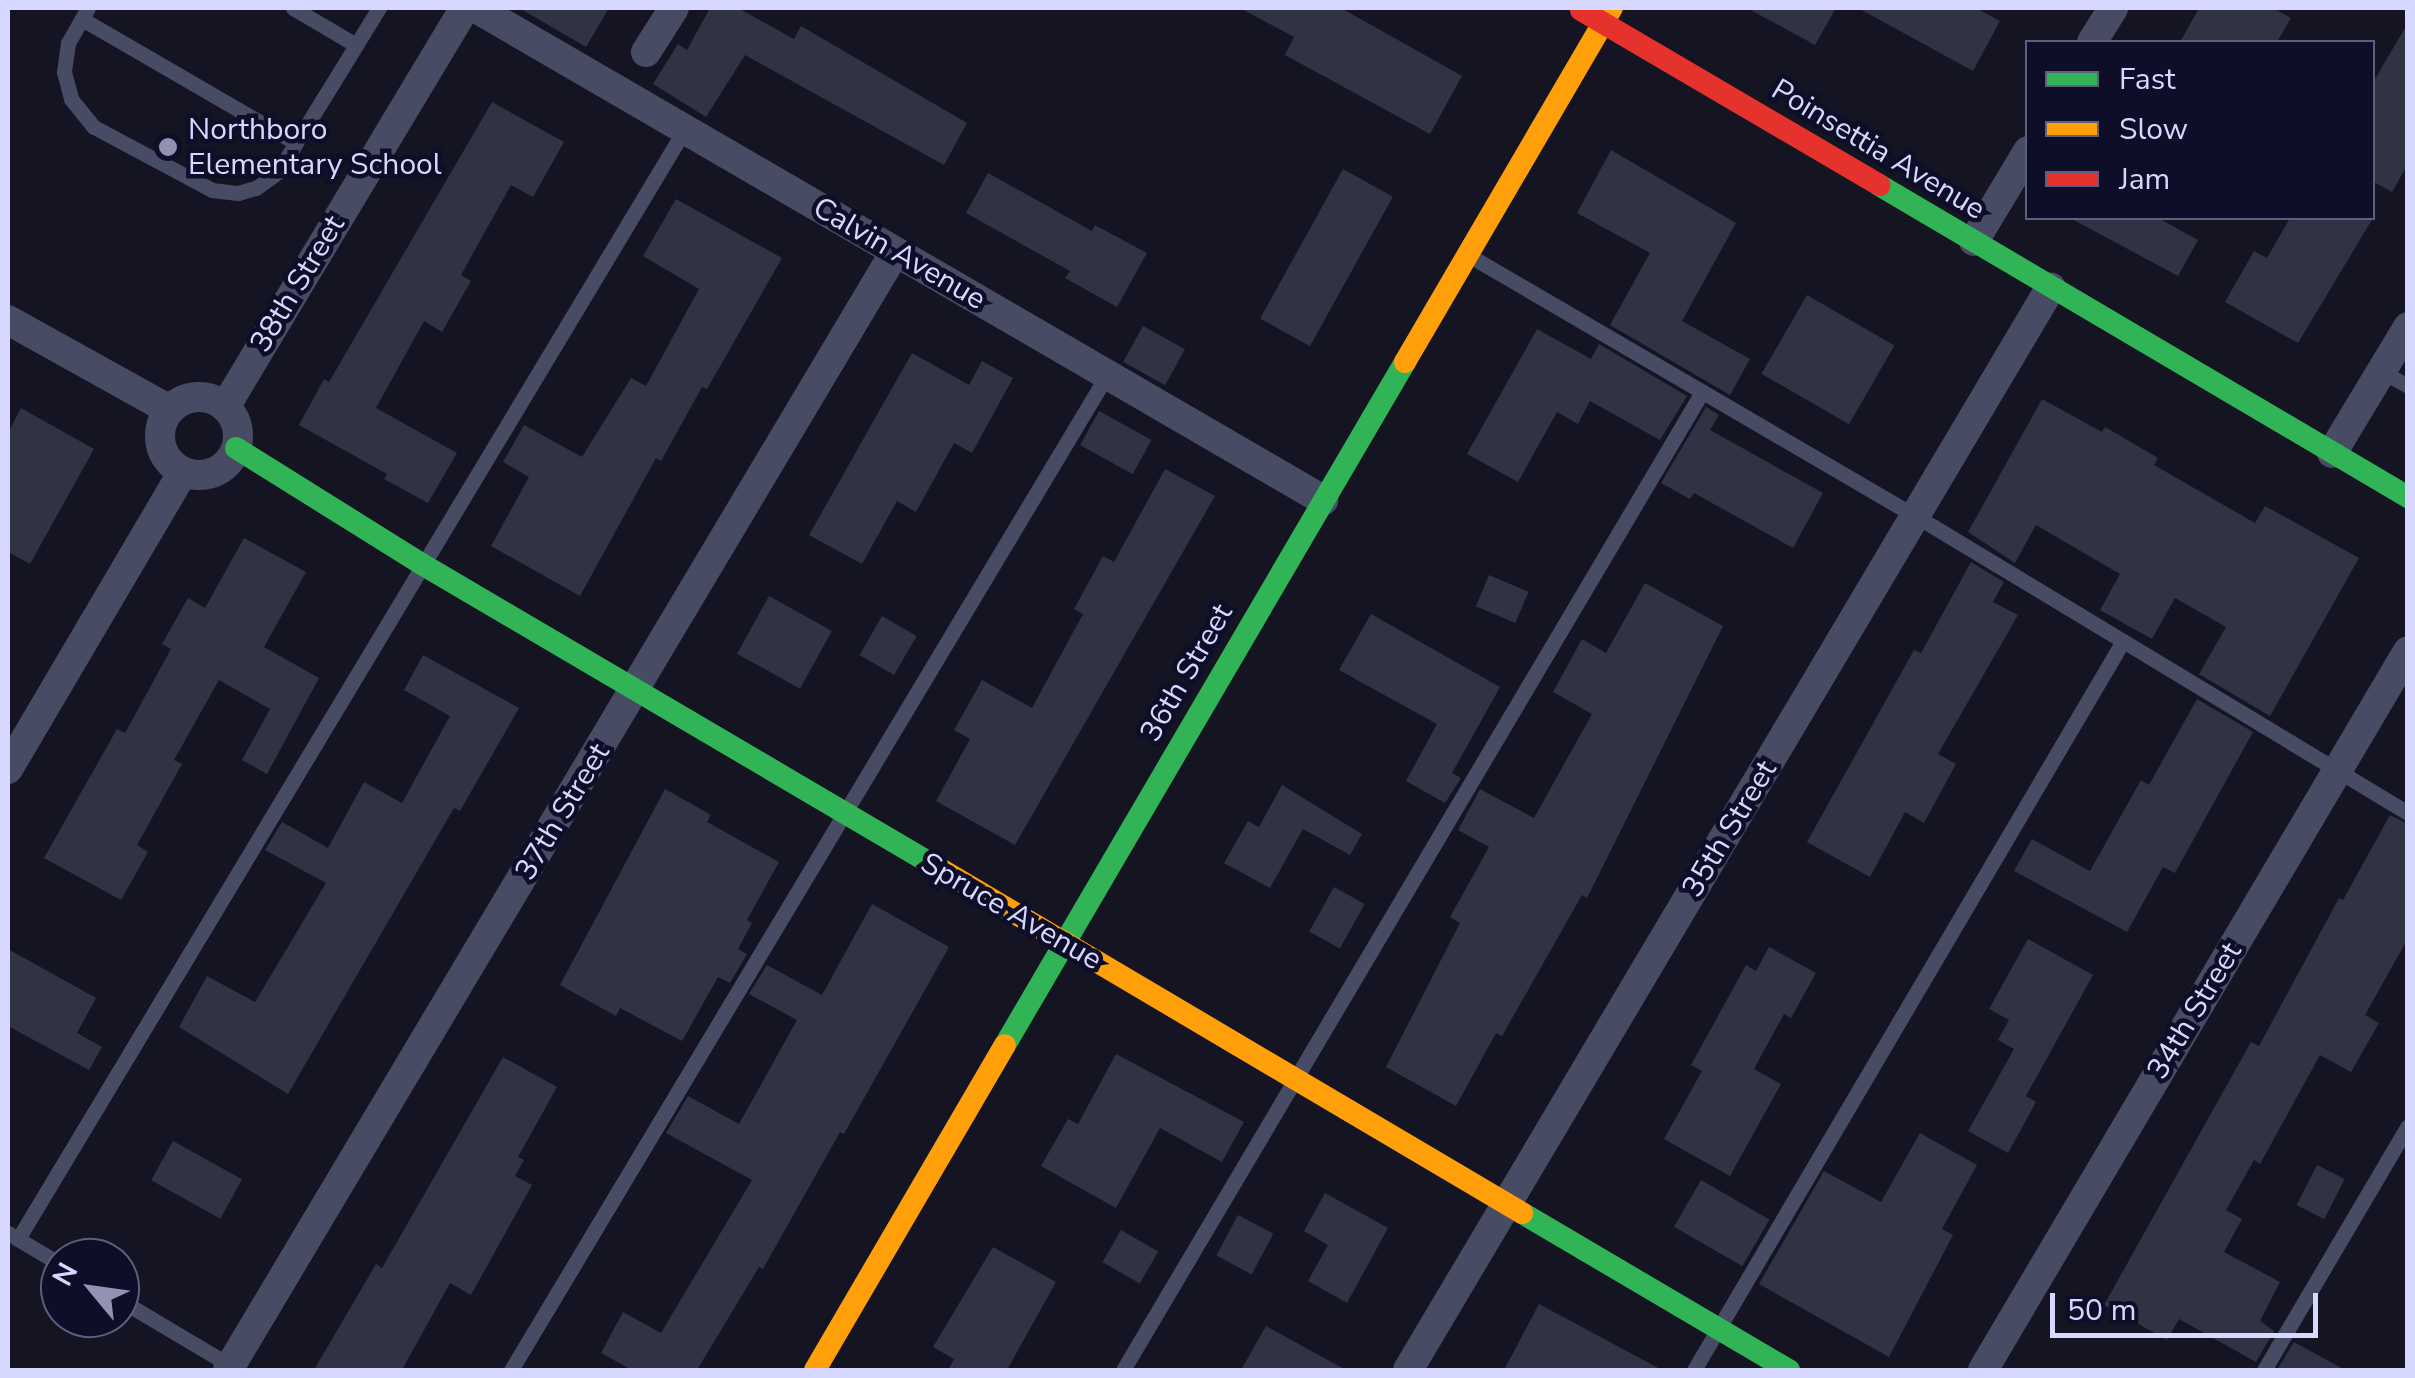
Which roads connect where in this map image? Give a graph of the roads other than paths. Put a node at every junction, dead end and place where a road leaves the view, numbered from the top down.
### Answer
1 (292, 8) edge
2 (379, 8) edge
3 (465, 8) edge
4 (476, 8) edge
5 (674, 8) edge
6 (1577, 8) edge
7 (2113, 8) edge
8 (85, 13) edge
9 (1607, 15) edge
10 (2093, 40) edge
11 (356, 44) junction
12 (646, 52) dead end
13 (685, 129) junction
14 (296, 144) junction
15 (2025, 156) edge
16 (1974, 242) junction
17 (895, 252) junction
18 (1467, 254) junction
19 (2051, 287) junction
20 (8, 320) edge
21 (2408, 327) edge
22 (1106, 375) junction
23 (2394, 378) edge
24 (1702, 392) junction
25 (225, 407) junction
26 (170, 410) junction
27 (236, 448) junction
28 (2332, 453) junction
29 (183, 472) junction
30 (2408, 497) edge
31 (1322, 500) junction
32 (1915, 516) junction
33 (420, 563) junction
34 (2123, 641) junction
35 (2408, 651) edge
36 (635, 690) junction
37 (8, 768) edge
38 (2336, 770) junction
39 (844, 813) junction
40 (2408, 813) edge
41 (1063, 942) junction
42 (1297, 1080) junction
43 (2408, 1126) edge
44 (1508, 1205) junction
45 (13, 1236) edge
46 (40, 1252) edge
47 (140, 1312) edge
48 (1718, 1329) junction
49 (233, 1369) edge
50 (511, 1370) edge
51 (815, 1370) edge
52 (1123, 1370) edge
53 (1408, 1370) edge
54 (1694, 1370) edge
55 (1789, 1370) edge
56 (1983, 1370) edge
57 (2264, 1370) edge

1 - 11 lane
2 - 11 lane
3 - 25 street, 38th Street
4 - 13 street, Calvin Avenue
5 - 12 street
6 - 9 street, Poinsettia Avenue
7 - 10 street
8 - 14 lane
8 - 14 lane
9 - 16 street, Poinsettia Avenue
9 - 18 street, 36th Street
11 - 14 lane
13 - 17 street, Calvin Avenue
13 - 33 lane
15 - 16 street
16 - 19 street, Poinsettia Avenue
17 - 22 street, Calvin Avenue
17 - 36 street, 37th Street
18 - 24 lane
18 - 31 street, 36th Street
19 - 28 street, Poinsettia Avenue
19 - 32 street, 35th Street
20 - 26 street
21 - 23 street
22 - 31 street, Calvin Avenue
22 - 39 lane
23 - 28 street
24 - 32 lane
24 - 42 lane
25 - 26 street
25 - 27 street
26 - 29 street
27 - 29 street
27 - 33 street, Spruce Avenue
28 - 30 street, Poinsettia Avenue
29 - 37 street
31 - 41 street, 36th Street
32 - 34 lane
32 - 44 street, 35th Street
33 - 36 street, Spruce Avenue
33 - 45 lane
34 - 38 lane
34 - 48 lane
35 - 38 street, 34th Street
36 - 39 street, Spruce Avenue
36 - 49 street, 37th Street
38 - 40 lane
38 - 56 street, 34th Street
39 - 41 street, Spruce Avenue
39 - 50 lane
41 - 42 street, Spruce Avenue
41 - 51 street, 36th Street
42 - 44 street, Spruce Avenue
42 - 52 lane
43 - 57 lane
44 - 48 street, Spruce Avenue
44 - 53 street, 35th Street
45 - 46 lane
47 - 49 lane
48 - 54 lane
48 - 55 street, Spruce Avenue

